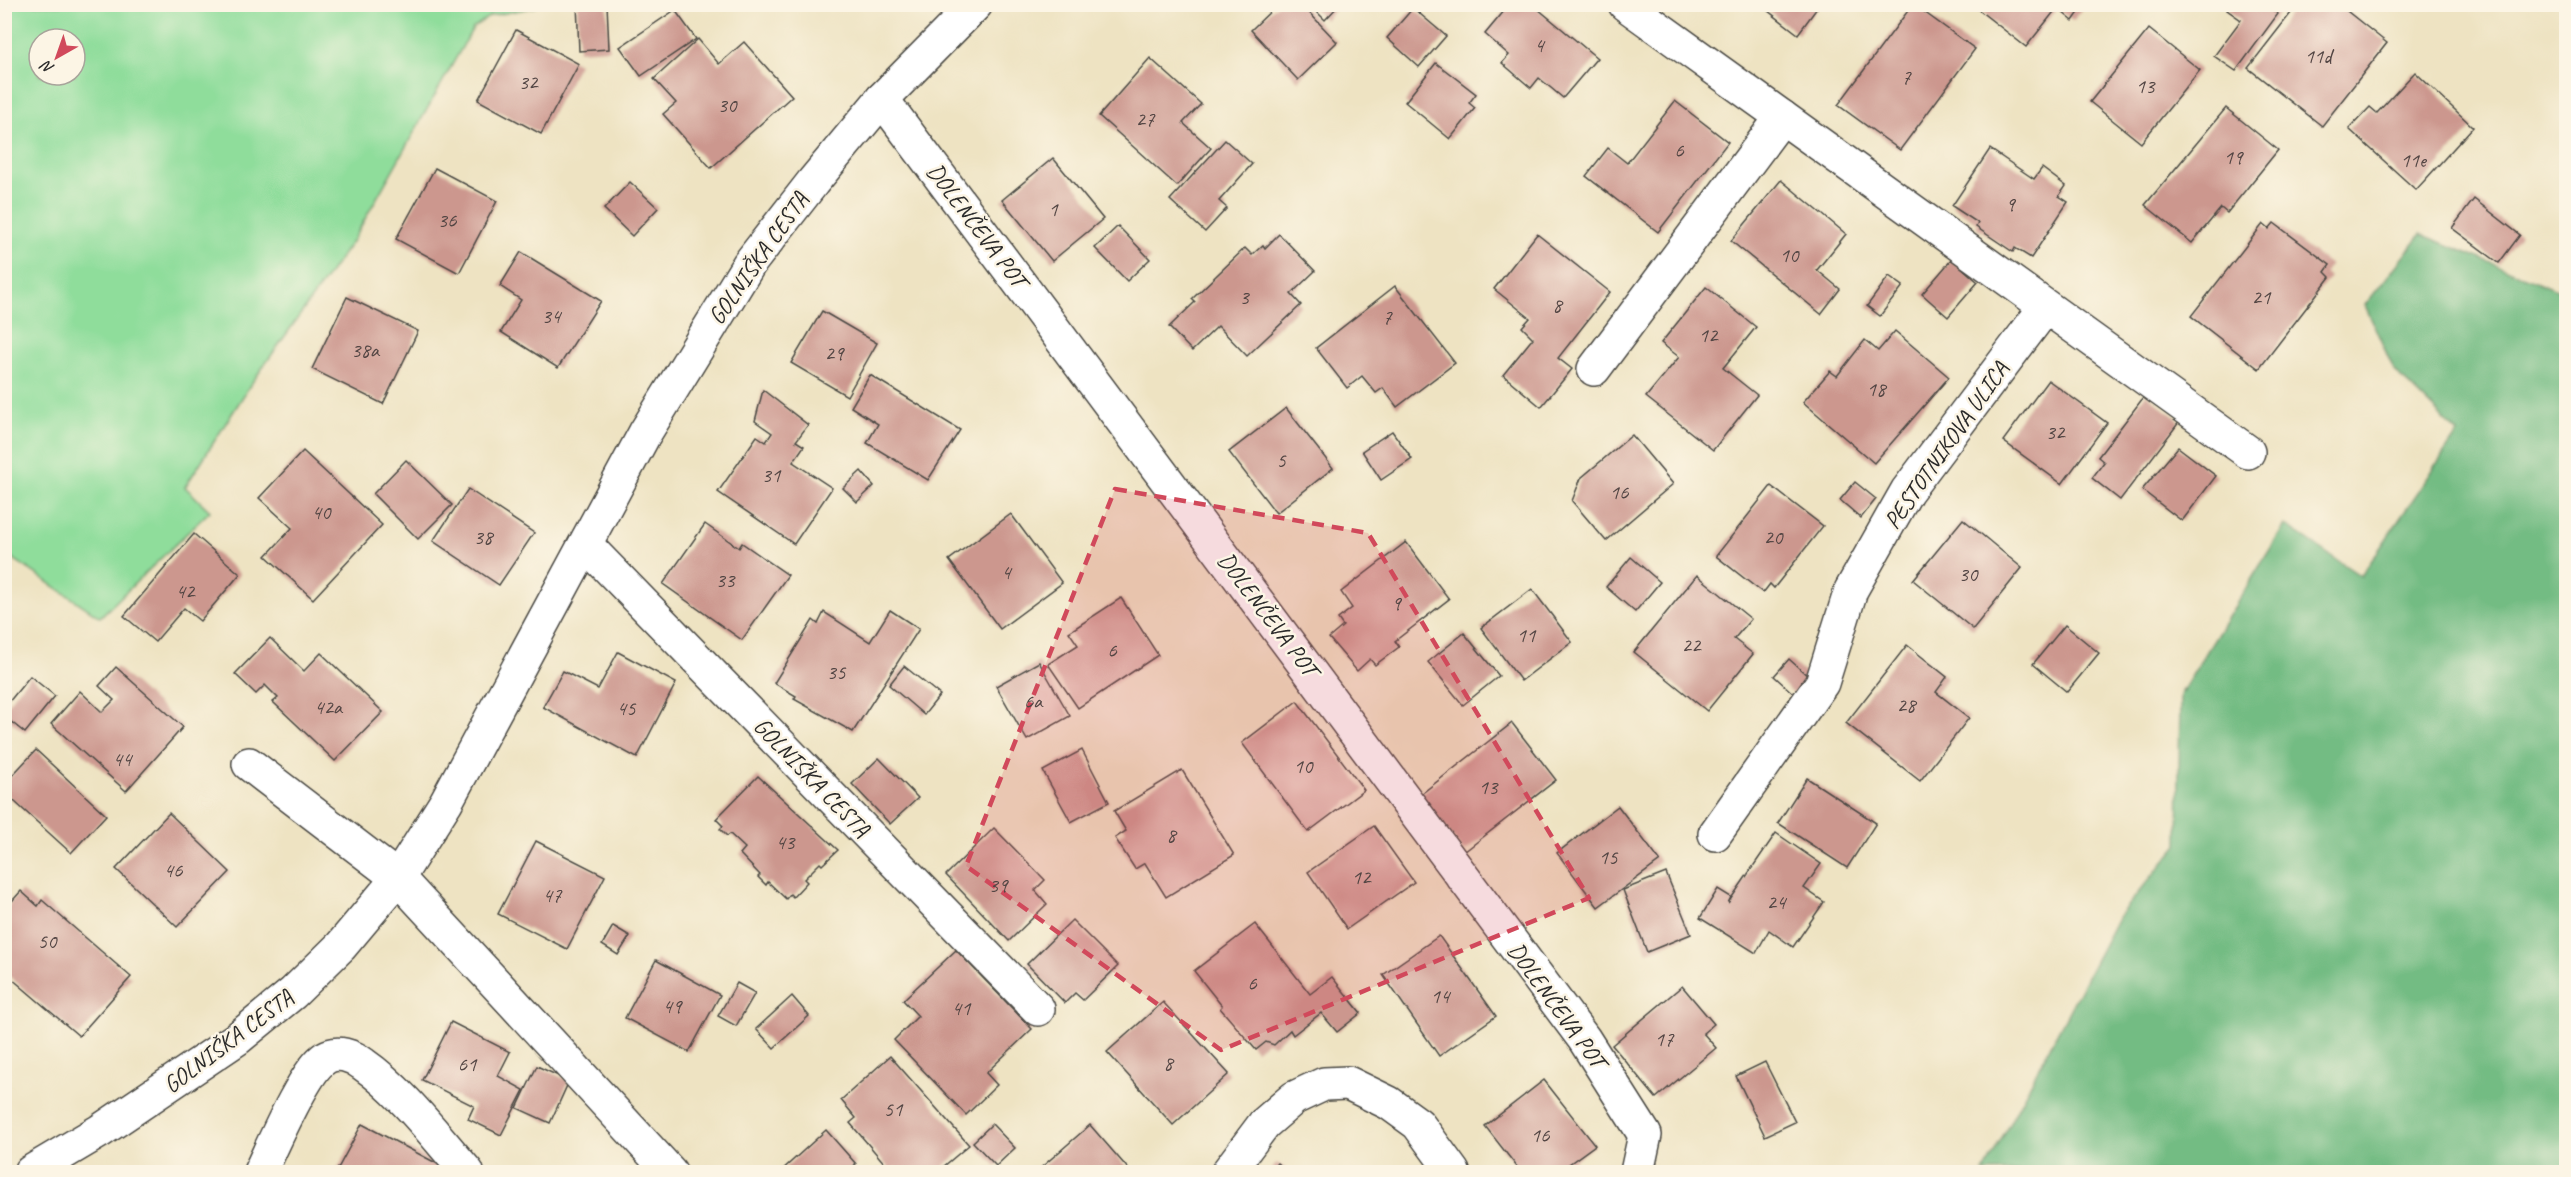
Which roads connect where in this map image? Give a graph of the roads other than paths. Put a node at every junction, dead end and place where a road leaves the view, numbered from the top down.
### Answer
1 (976, 4) edge
2 (1625, 4) edge
3 (882, 99) junction
4 (1782, 117) junction
5 (2045, 308) junction
6 (1594, 369) dead end
7 (2248, 452) dead end
8 (586, 545) junction
9 (249, 764) dead end
10 (1714, 834) dead end
11 (398, 878) junction
12 (1038, 1009) dead end
13 (31, 1173) edge
14 (260, 1173) edge
15 (467, 1173) edge
16 (670, 1173) edge
17 (1227, 1173) edge
18 (1453, 1173) edge
19 (1637, 1173) edge

1 - 3 street, GOLNIŠKA CESTA
2 - 4 street
3 - 8 street, GOLNIŠKA CESTA
3 - 19 street, DOLENČEVA POT
4 - 5 street
4 - 6 street
5 - 7 street
5 - 10 street, PESTOTNIKOVA ULICA
8 - 11 street, GOLNIŠKA CESTA
8 - 12 street, GOLNIŠKA CESTA
9 - 11 street
11 - 13 street, GOLNIŠKA CESTA
11 - 16 street
14 - 15 street
17 - 18 street

